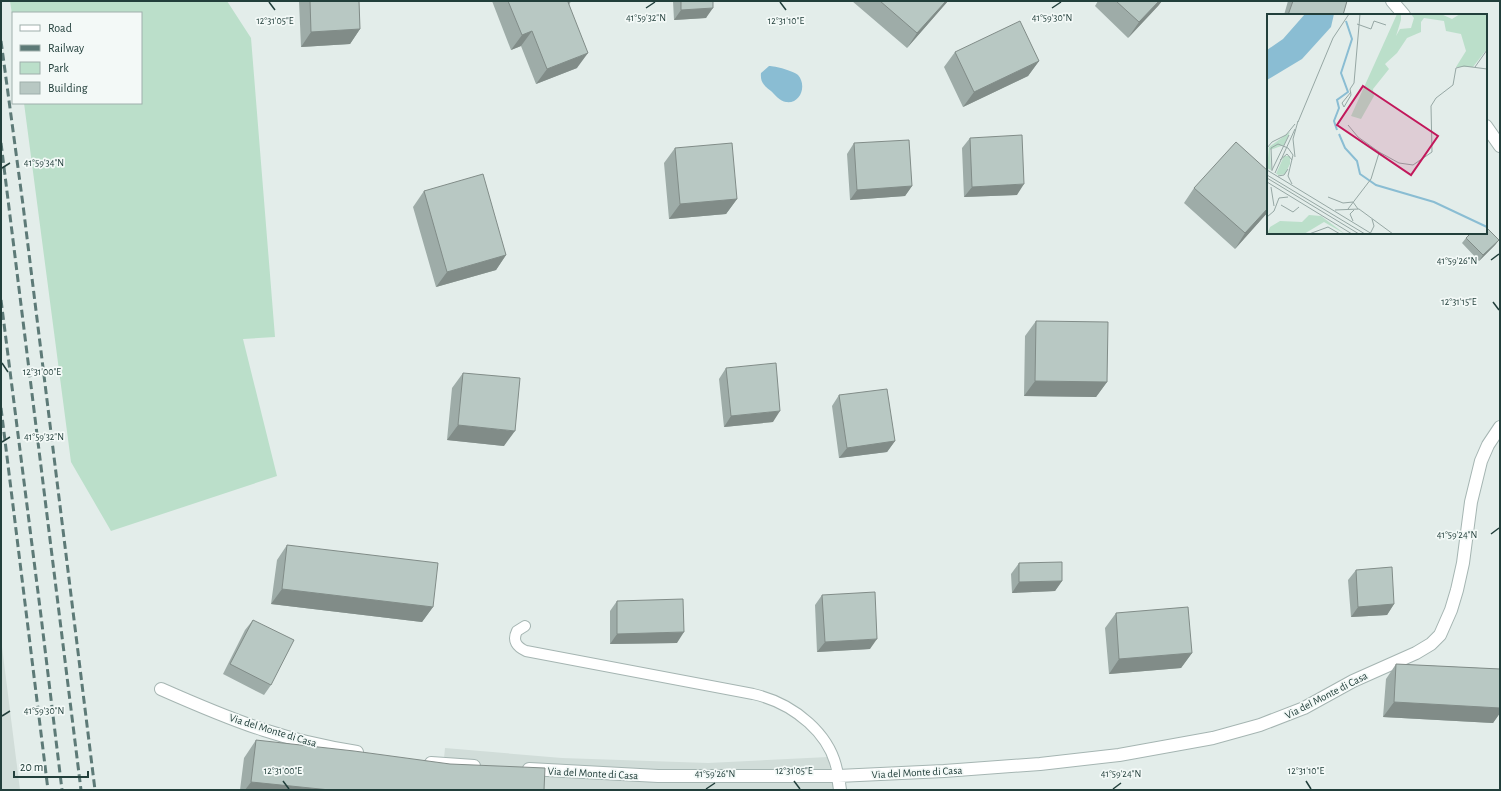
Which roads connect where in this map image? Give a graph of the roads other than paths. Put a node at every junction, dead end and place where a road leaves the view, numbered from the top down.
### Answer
1 (1392, 1) edge
2 (1403, 14) edge
3 (1487, 127) edge
4 (1500, 146) edge
5 (1500, 427) edge
6 (525, 626) dead end
7 (161, 689) dead end
8 (371, 754) edge
9 (422, 762) edge
10 (489, 767) edge
11 (520, 768) edge
12 (838, 776) junction
13 (840, 790) edge

1 - 2 street
3 - 4 street
5 - 12 street, Via del Monte di Casa
6 - 12 lane
7 - 8 street, Via del Monte di Casa
9 - 10 street
11 - 12 street, Via del Monte di Casa
12 - 13 street

